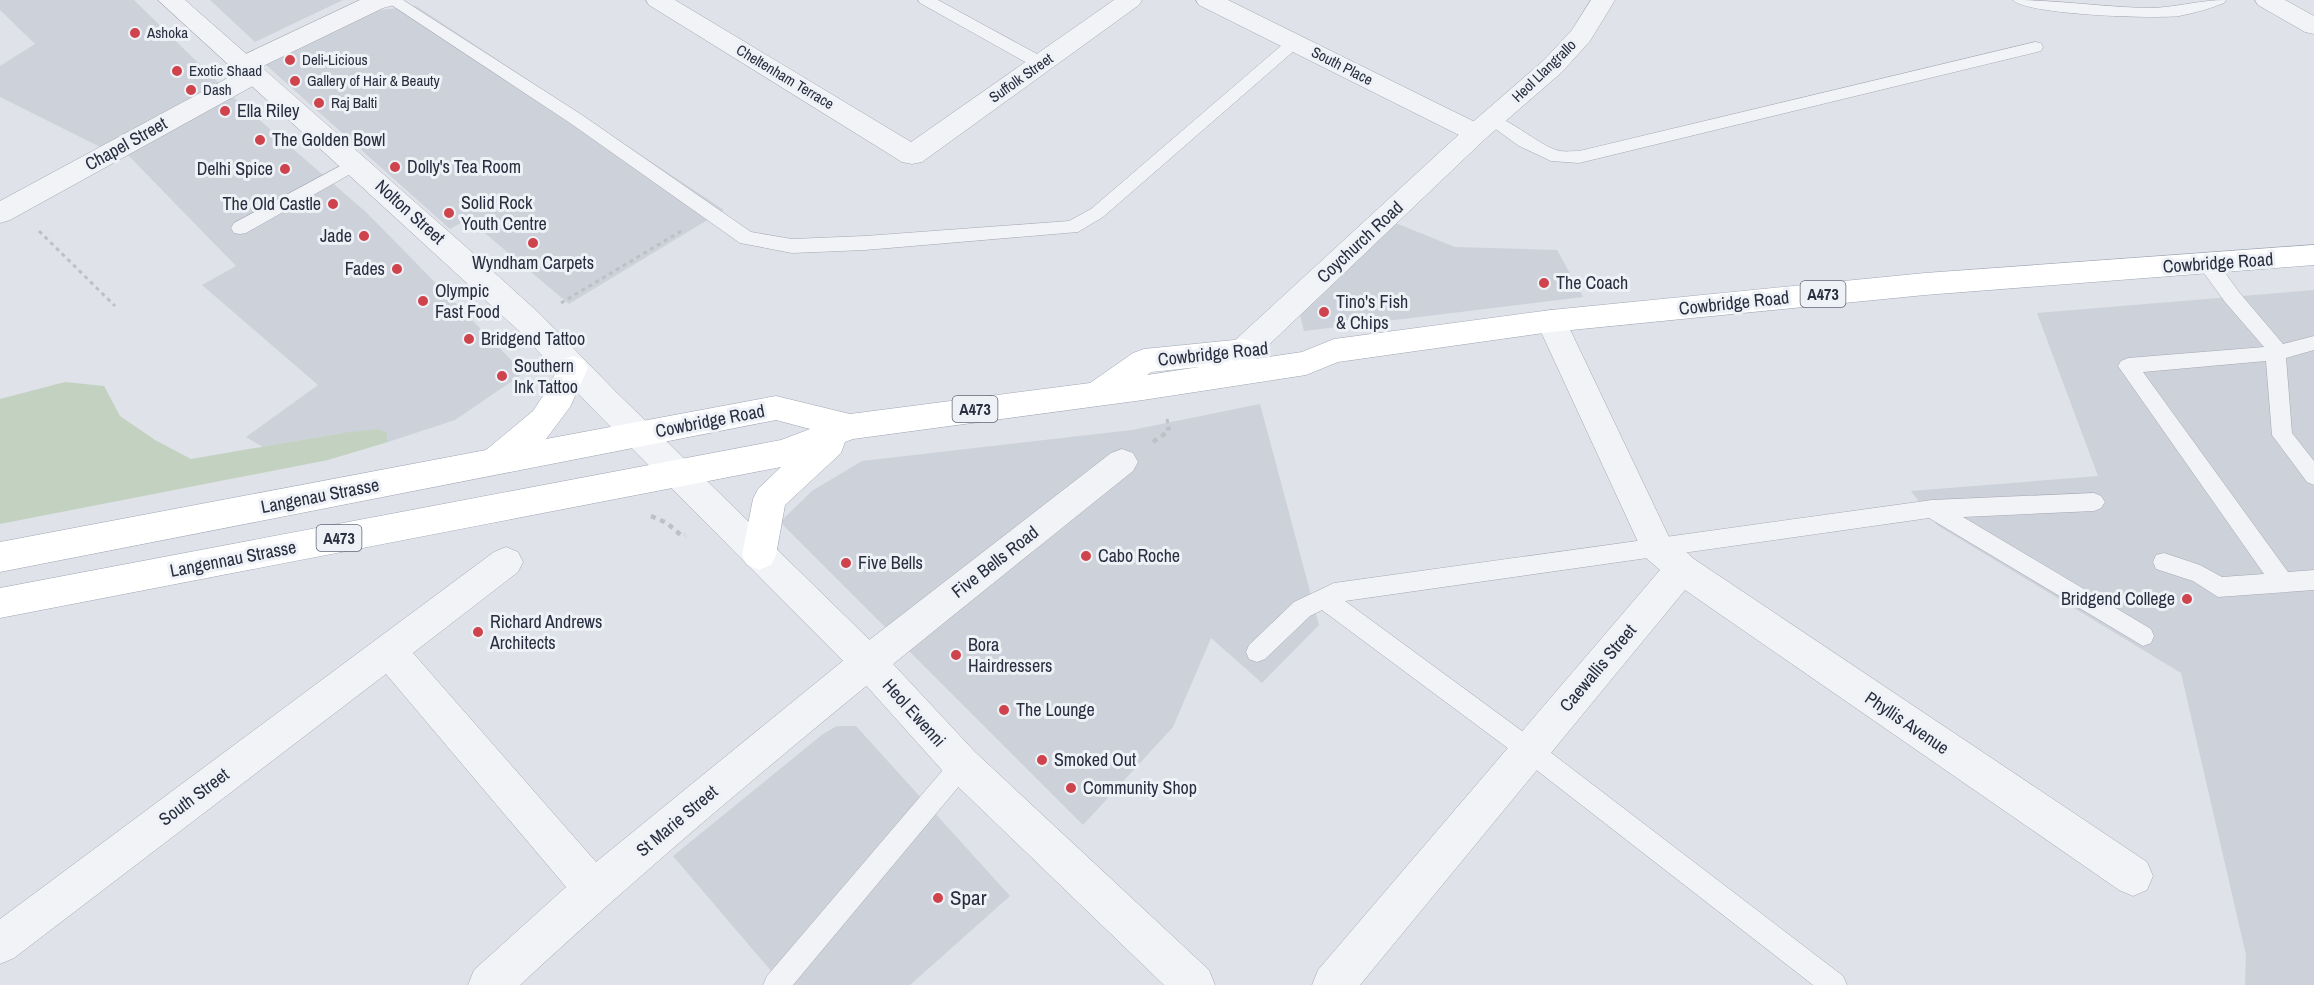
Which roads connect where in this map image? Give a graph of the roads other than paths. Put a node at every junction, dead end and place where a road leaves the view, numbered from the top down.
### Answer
1 (170, 0) edge
2 (385, 0) edge
3 (392, 0) edge
4 (658, 0) edge
5 (926, 0) edge
6 (1130, 0) edge
7 (1208, 0) edge
8 (1602, 0) edge
9 (2022, 0) edge
10 (2218, 0) edge
11 (2267, 0) edge
12 (2314, 26) edge
13 (1295, 43) junction
14 (2035, 47) dead end
15 (1042, 64) junction
16 (247, 70) junction
17 (1484, 127) junction
18 (912, 155) joint
19 (355, 164) junction
20 (6, 209) edge
21 (240, 228) dead end
22 (2314, 255) edge
23 (2208, 264) junction
24 (1551, 321) junction
25 (2314, 343) edge
26 (1243, 351) junction
27 (1334, 351) junction
28 (2277, 353) junction
29 (573, 368) junction
30 (1101, 392) junction
31 (850, 427) junction
32 (640, 435) junction
33 (1122, 462) dead end
34 (491, 464) junction
35 (678, 473) junction
36 (2314, 476) edge
37 (2094, 502) dead end
38 (1932, 508) junction
39 (759, 555) junction
40 (0, 557) edge
41 (1669, 558) junction
42 (506, 562) dead end
43 (2164, 562) dead end
44 (2314, 580) edge
45 (2282, 582) junction
46 (1324, 598) junction
47 (0, 603) edge
48 (2143, 636) dead end
49 (388, 650) junction
50 (1257, 652) dead end
51 (868, 662) junction
52 (1529, 750) junction
53 (962, 765) junction
54 (2133, 876) dead end
55 (594, 889) junction
56 (0, 944) edge
57 (489, 985) edge
58 (776, 985) edge
59 (1194, 985) edge
60 (1333, 985) edge
61 (1834, 985) edge

1 - 16 street, Nolton Street
2 - 16 street, Chapel Street
3 - 13 lane
4 - 18 street, Cheltenham Terrace
5 - 15 lane
6 - 15 street, Suffolk Street
7 - 13 street, South Place
8 - 17 street, Heol Llangrallo
9 - 10 lane
11 - 12 street
13 - 17 street, South Place
14 - 17 lane
15 - 18 street, Suffolk Street
16 - 19 street, Nolton Street
16 - 20 street, Chapel Street
17 - 26 street, Coychurch Road
19 - 21 lane
19 - 29 street, Nolton Street
22 - 23 main road, Cowbridge Road / A473
23 - 24 main road, Cowbridge Road / A473
23 - 28 lane
24 - 27 main road, Cowbridge Road / A473
24 - 41 street
25 - 28 lane
26 - 27 main road, Cowbridge Road / A473
26 - 30 main road, Cowbridge Road / A473
27 - 30 main road, Cowbridge Road / A473
28 - 36 lane
28 - 45 lane
29 - 32 street, Nolton Street
29 - 34 main road
30 - 31 main road, Cowbridge Road / A473
31 - 32 main road, Cowbridge Road / A473
31 - 35 main road, Cowbridge Road / A473
31 - 39 main road
32 - 34 main road, Langenau Strasse / A473
32 - 35 street, Heol Ewenni
33 - 51 street, Five Bells Road
34 - 40 main road, Langenau Strasse / A473
35 - 39 street, Heol Ewenni
35 - 47 main road, Langennau Strasse / A473
37 - 38 lane
38 - 41 lane
38 - 48 lane
39 - 51 street, Heol Ewenni
41 - 46 lane
41 - 52 street, Caewallis Street
41 - 54 street, Phyllis Avenue
42 - 49 street, South Street
43 - 45 lane
44 - 45 lane
46 - 50 lane
46 - 52 lane
49 - 55 street
49 - 56 street, South Street
51 - 53 street, Heol Ewenni
51 - 55 street, St Marie Street
52 - 60 street, Caewallis Street
52 - 61 lane
53 - 58 lane
53 - 59 street, Heol Ewenni
55 - 57 street, St Marie Street

